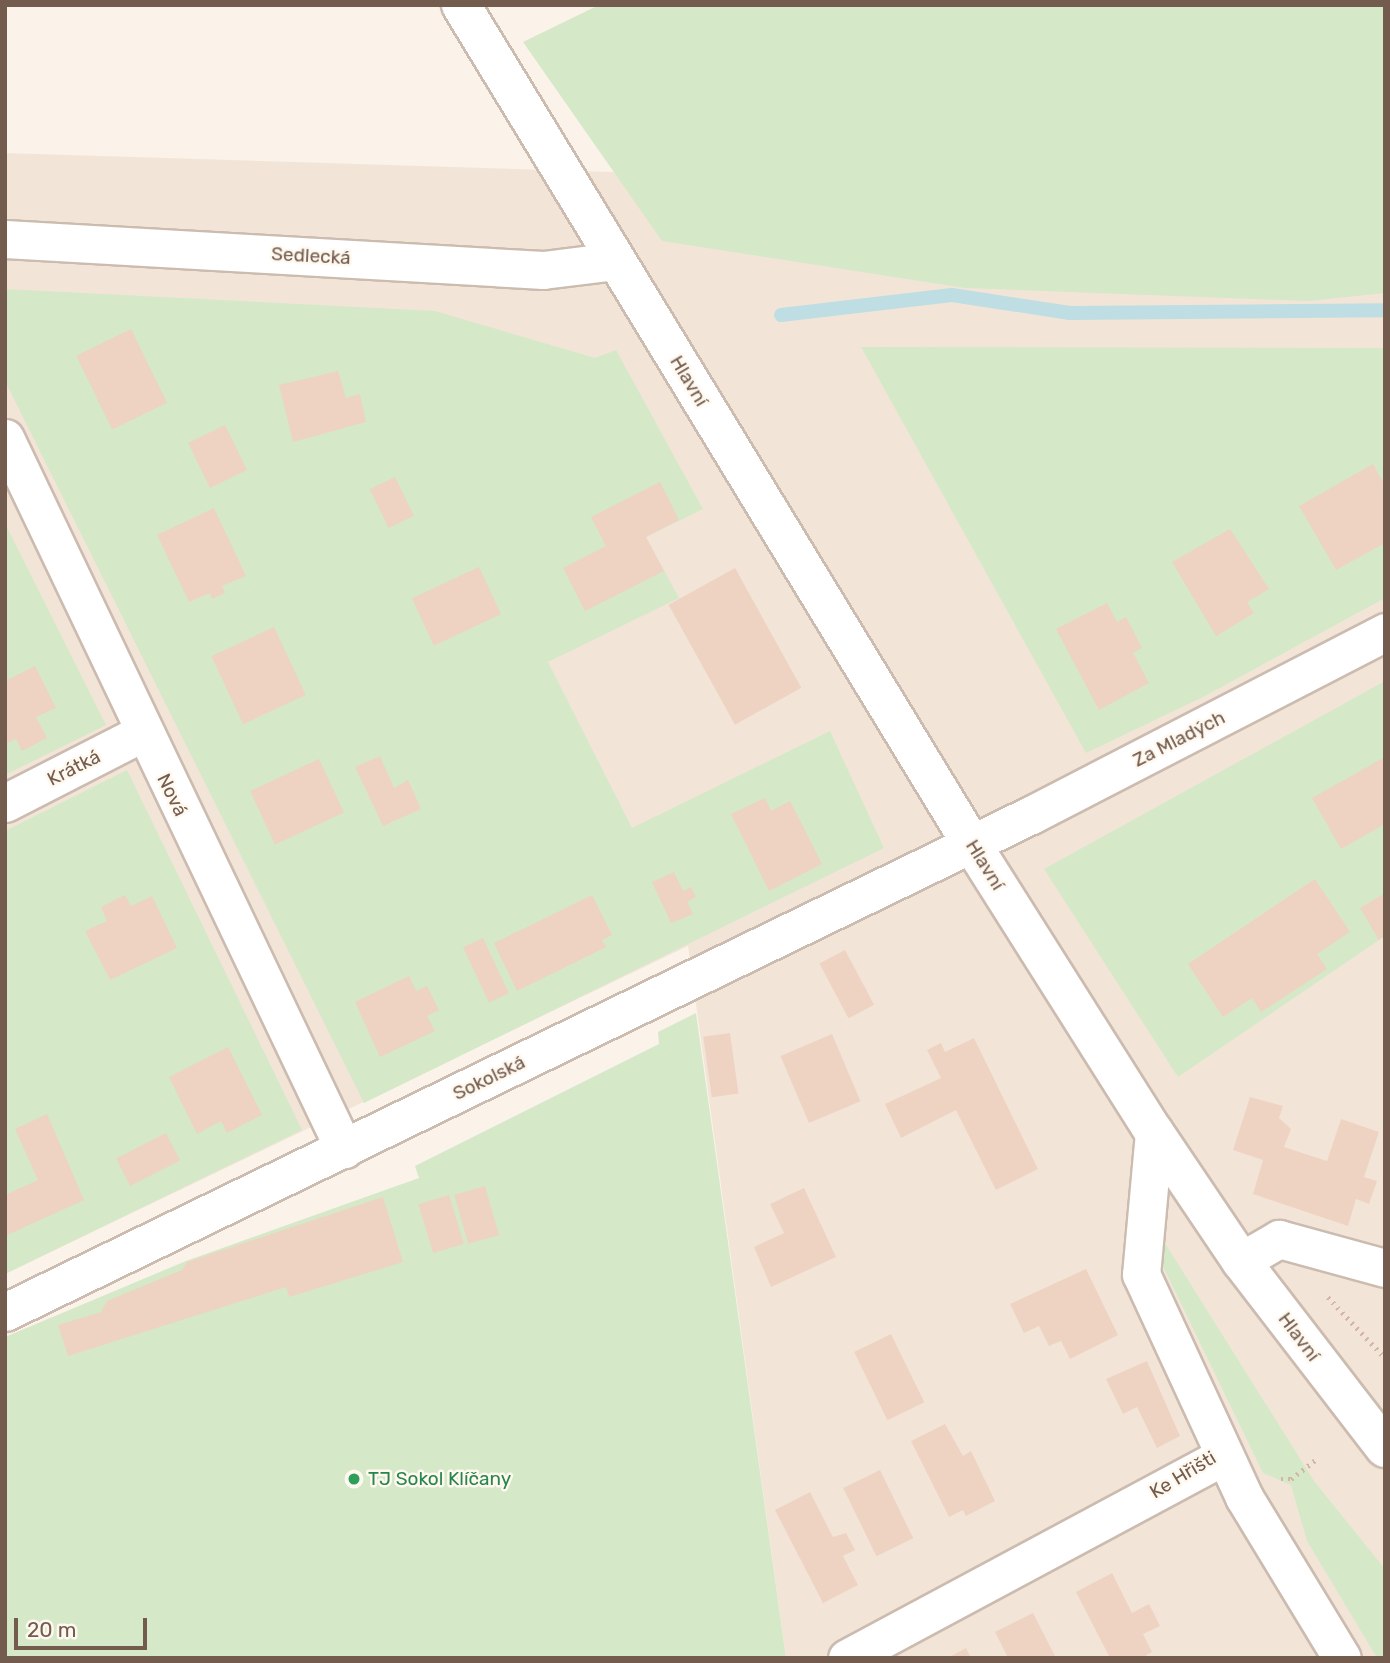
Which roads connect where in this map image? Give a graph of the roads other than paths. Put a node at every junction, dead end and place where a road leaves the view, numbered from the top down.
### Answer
1 (461, 5) edge
2 (5, 239) edge
3 (616, 261) junction
4 (5, 438) edge
5 (1385, 632) edge
6 (142, 733) junction
7 (5, 803) edge
8 (971, 843) junction
9 (1154, 1132) junction
10 (344, 1149) junction
11 (1241, 1261) junction
12 (1385, 1268) edge
13 (5, 1312) edge
14 (1385, 1448) edge
15 (1223, 1456) junction
16 (847, 1658) edge
17 (1342, 1658) edge

1 - 3 main road, Hlavní
2 - 3 street, Sedlecká
3 - 8 main road, Hlavní
4 - 6 street, Nová
5 - 8 street, Za Mladých
6 - 7 street, Krátká
6 - 10 street, Nová
8 - 9 main road, Hlavní
8 - 10 street, Sokolská
9 - 11 main road, Hlavní
9 - 15 street, Ke Hřišti
10 - 13 street, Sokolská
11 - 12 street
11 - 14 main road, Hlavní
15 - 16 street, Ke Hřišti
15 - 17 street

